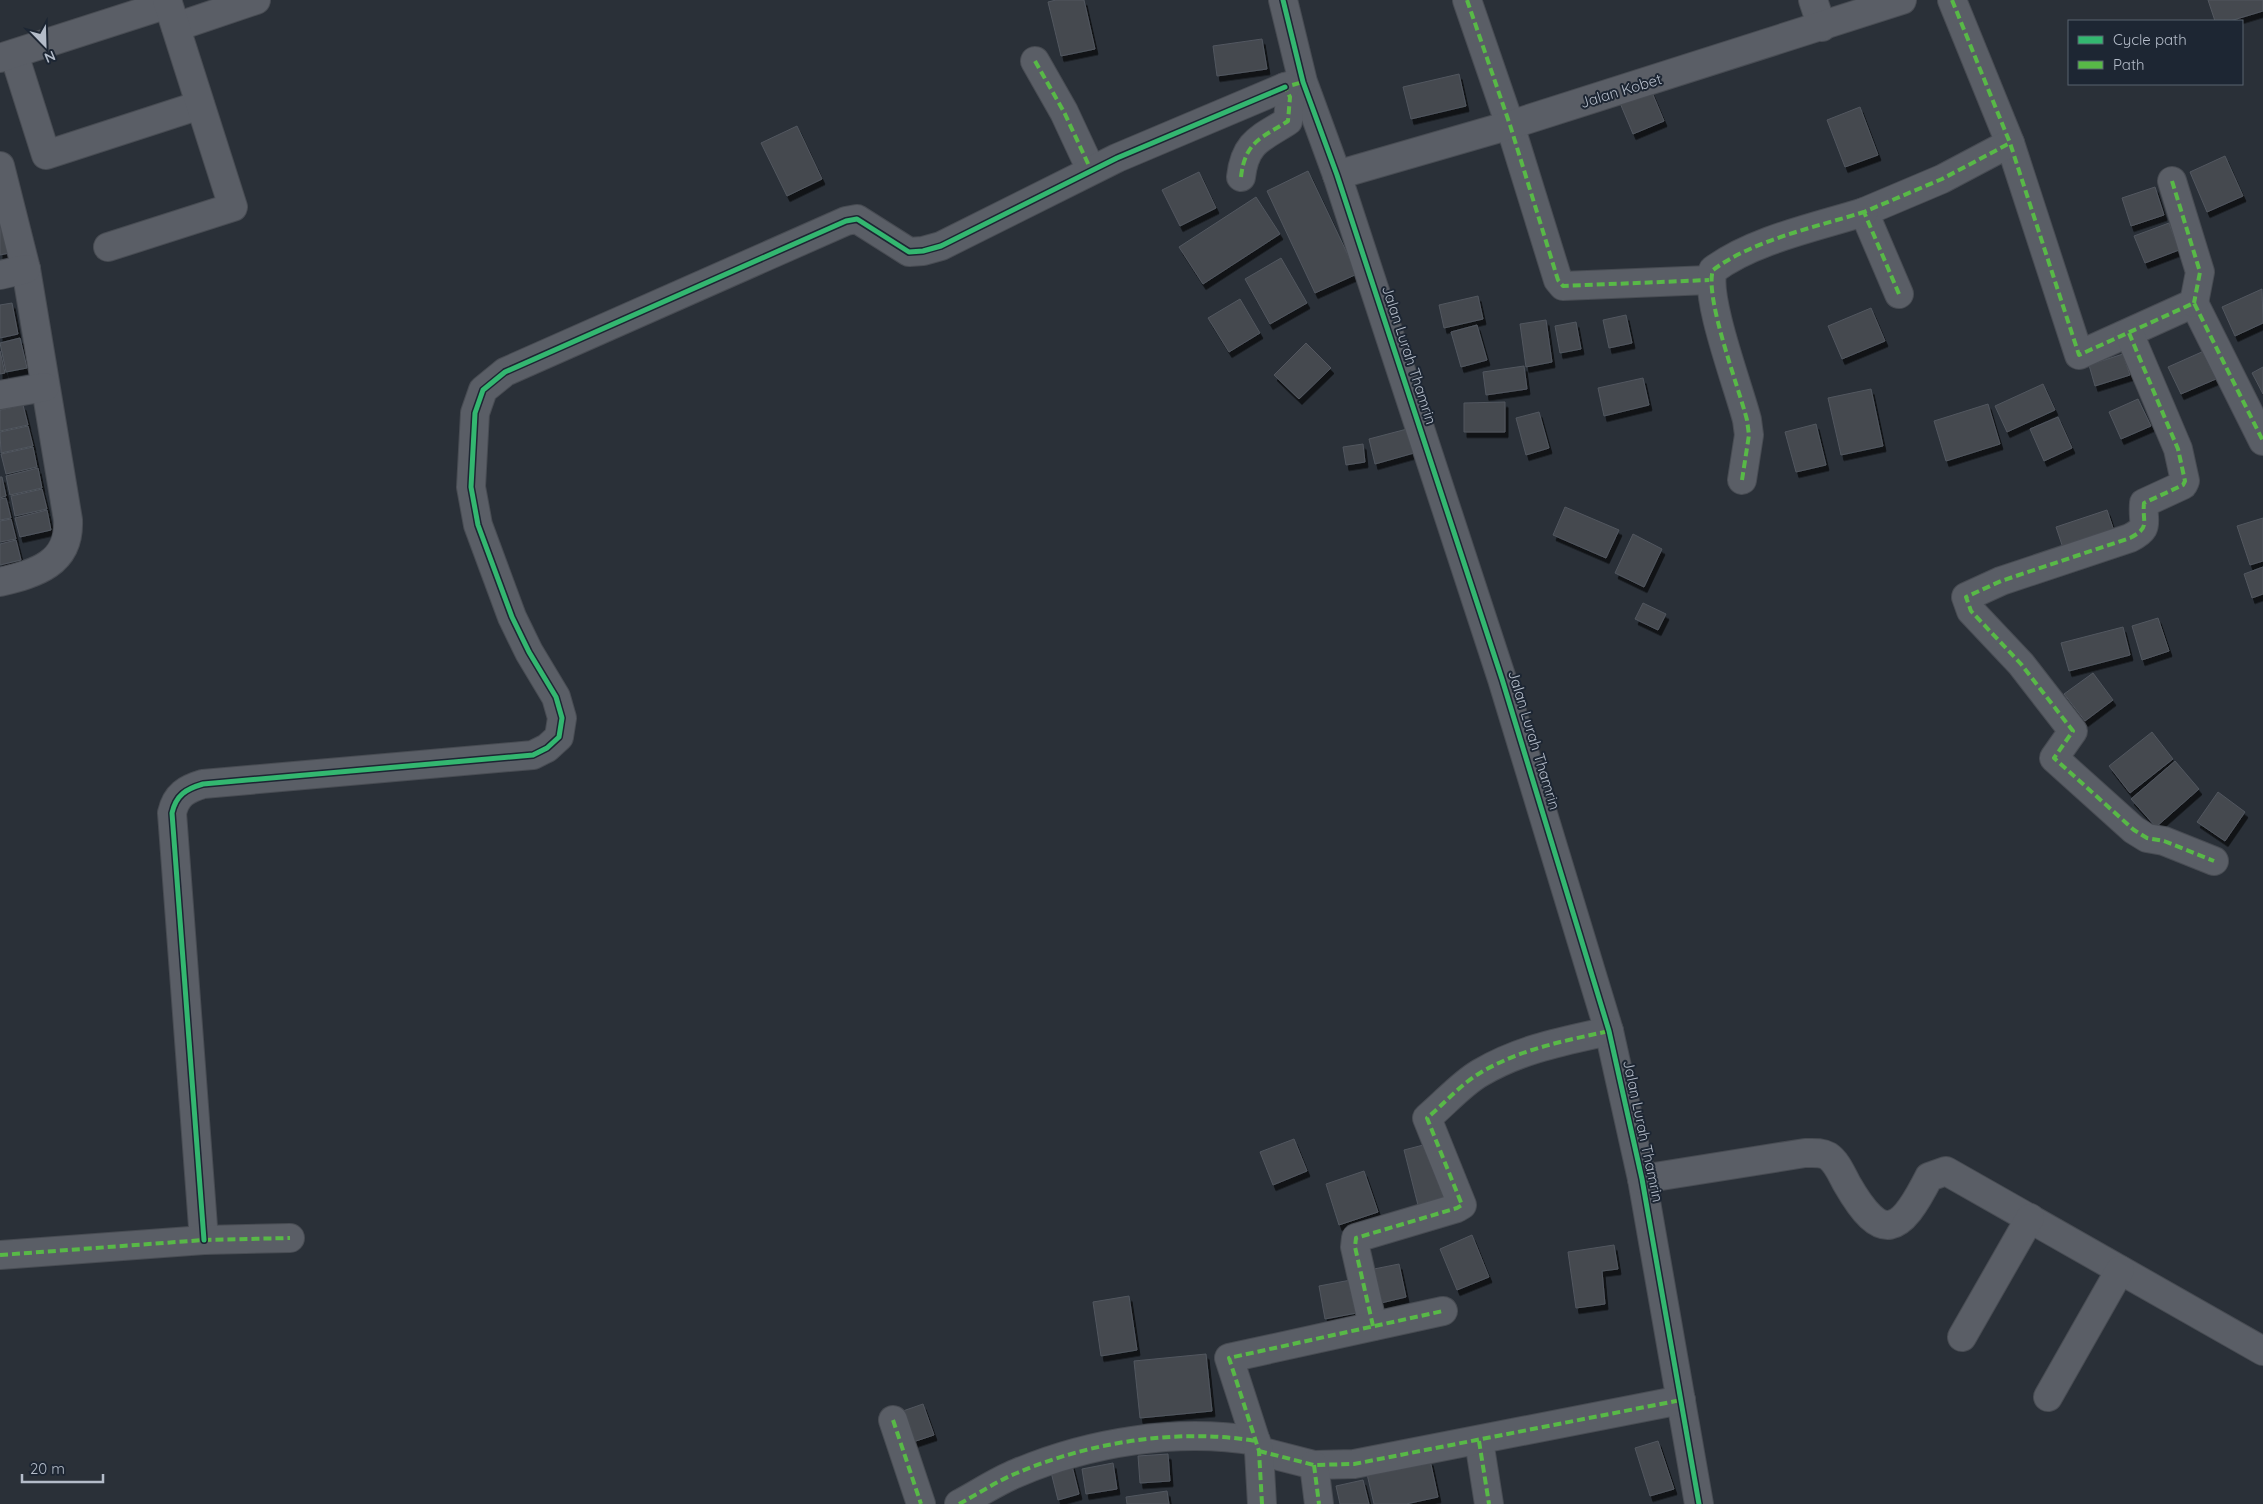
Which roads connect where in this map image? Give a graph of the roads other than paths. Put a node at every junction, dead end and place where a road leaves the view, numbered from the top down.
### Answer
1 (256, 0) edge
2 (1283, 0) edge
3 (1467, 0) edge
4 (1813, 0) edge
5 (1902, 0) edge
6 (1952, 0) edge
7 (170, 10) edge
8 (1822, 28) junction
9 (7, 56) edge
10 (1035, 61) dead end
11 (1294, 85) junction
12 (200, 105) junction
13 (1510, 125) junction
14 (2010, 143) junction
15 (0, 166) edge
16 (1090, 170) junction
17 (1337, 175) junction
18 (1241, 176) dead end
19 (2172, 180) dead end
20 (1864, 212) junction
21 (108, 247) dead end
22 (26, 269) junction
23 (0, 275) edge
24 (1709, 280) junction
25 (1899, 294) dead end
26 (2194, 303) junction
27 (2129, 333) junction
28 (45, 387) junction
29 (0, 395) edge
30 (2263, 441) edge
31 (1742, 480) dead end
32 (0, 582) edge
33 (2214, 861) dead end
34 (1609, 1031) junction
35 (1642, 1179) junction
36 (2030, 1218) junction
37 (290, 1238) dead end
38 (204, 1240) junction
39 (0, 1255) edge
40 (2120, 1270) junction
41 (1443, 1311) dead end
42 (1372, 1326) junction
43 (1962, 1337) dead end
44 (2263, 1351) edge
45 (2048, 1397) dead end
46 (1681, 1400) junction
47 (893, 1420) dead end
48 (1479, 1441) junction
49 (1258, 1446) junction
50 (1314, 1465) junction
51 (921, 1504) edge
52 (959, 1504) edge
53 (1262, 1504) edge
54 (1320, 1504) edge
55 (1489, 1504) edge
56 (1699, 1504) edge

1 - 7 street
2 - 11 street, Jalan Lurah Thamrin
3 - 13 street
4 - 8 street
5 - 8 street, Jalan Kobet
6 - 14 street
7 - 9 street
7 - 12 street
8 - 13 street, Jalan Kobet
9 - 12 street
10 - 16 street
11 - 16 street
11 - 17 street, Jalan Lurah Thamrin
11 - 18 street
12 - 21 street
13 - 17 street, Jalan Kobet
13 - 24 street
14 - 20 street
14 - 27 street
15 - 22 street
16 - 38 street
17 - 34 street, Jalan Lurah Thamrin
19 - 26 street
20 - 24 street
20 - 25 street
22 - 23 street
22 - 28 street
24 - 31 street
26 - 27 street
26 - 30 street
27 - 33 street
28 - 29 street
28 - 32 street
34 - 35 street, Jalan Lurah Thamrin
34 - 42 street
35 - 36 street
35 - 46 street, Jalan Lurah Thamrin
36 - 40 street
36 - 43 street
37 - 38 street
38 - 39 street
40 - 44 street
40 - 45 street
41 - 42 street
42 - 49 street
46 - 48 street
46 - 56 street, Jalan Lurah Thamrin
47 - 51 street
48 - 50 street
48 - 55 street
49 - 50 street
49 - 52 street
49 - 53 street
50 - 54 street

